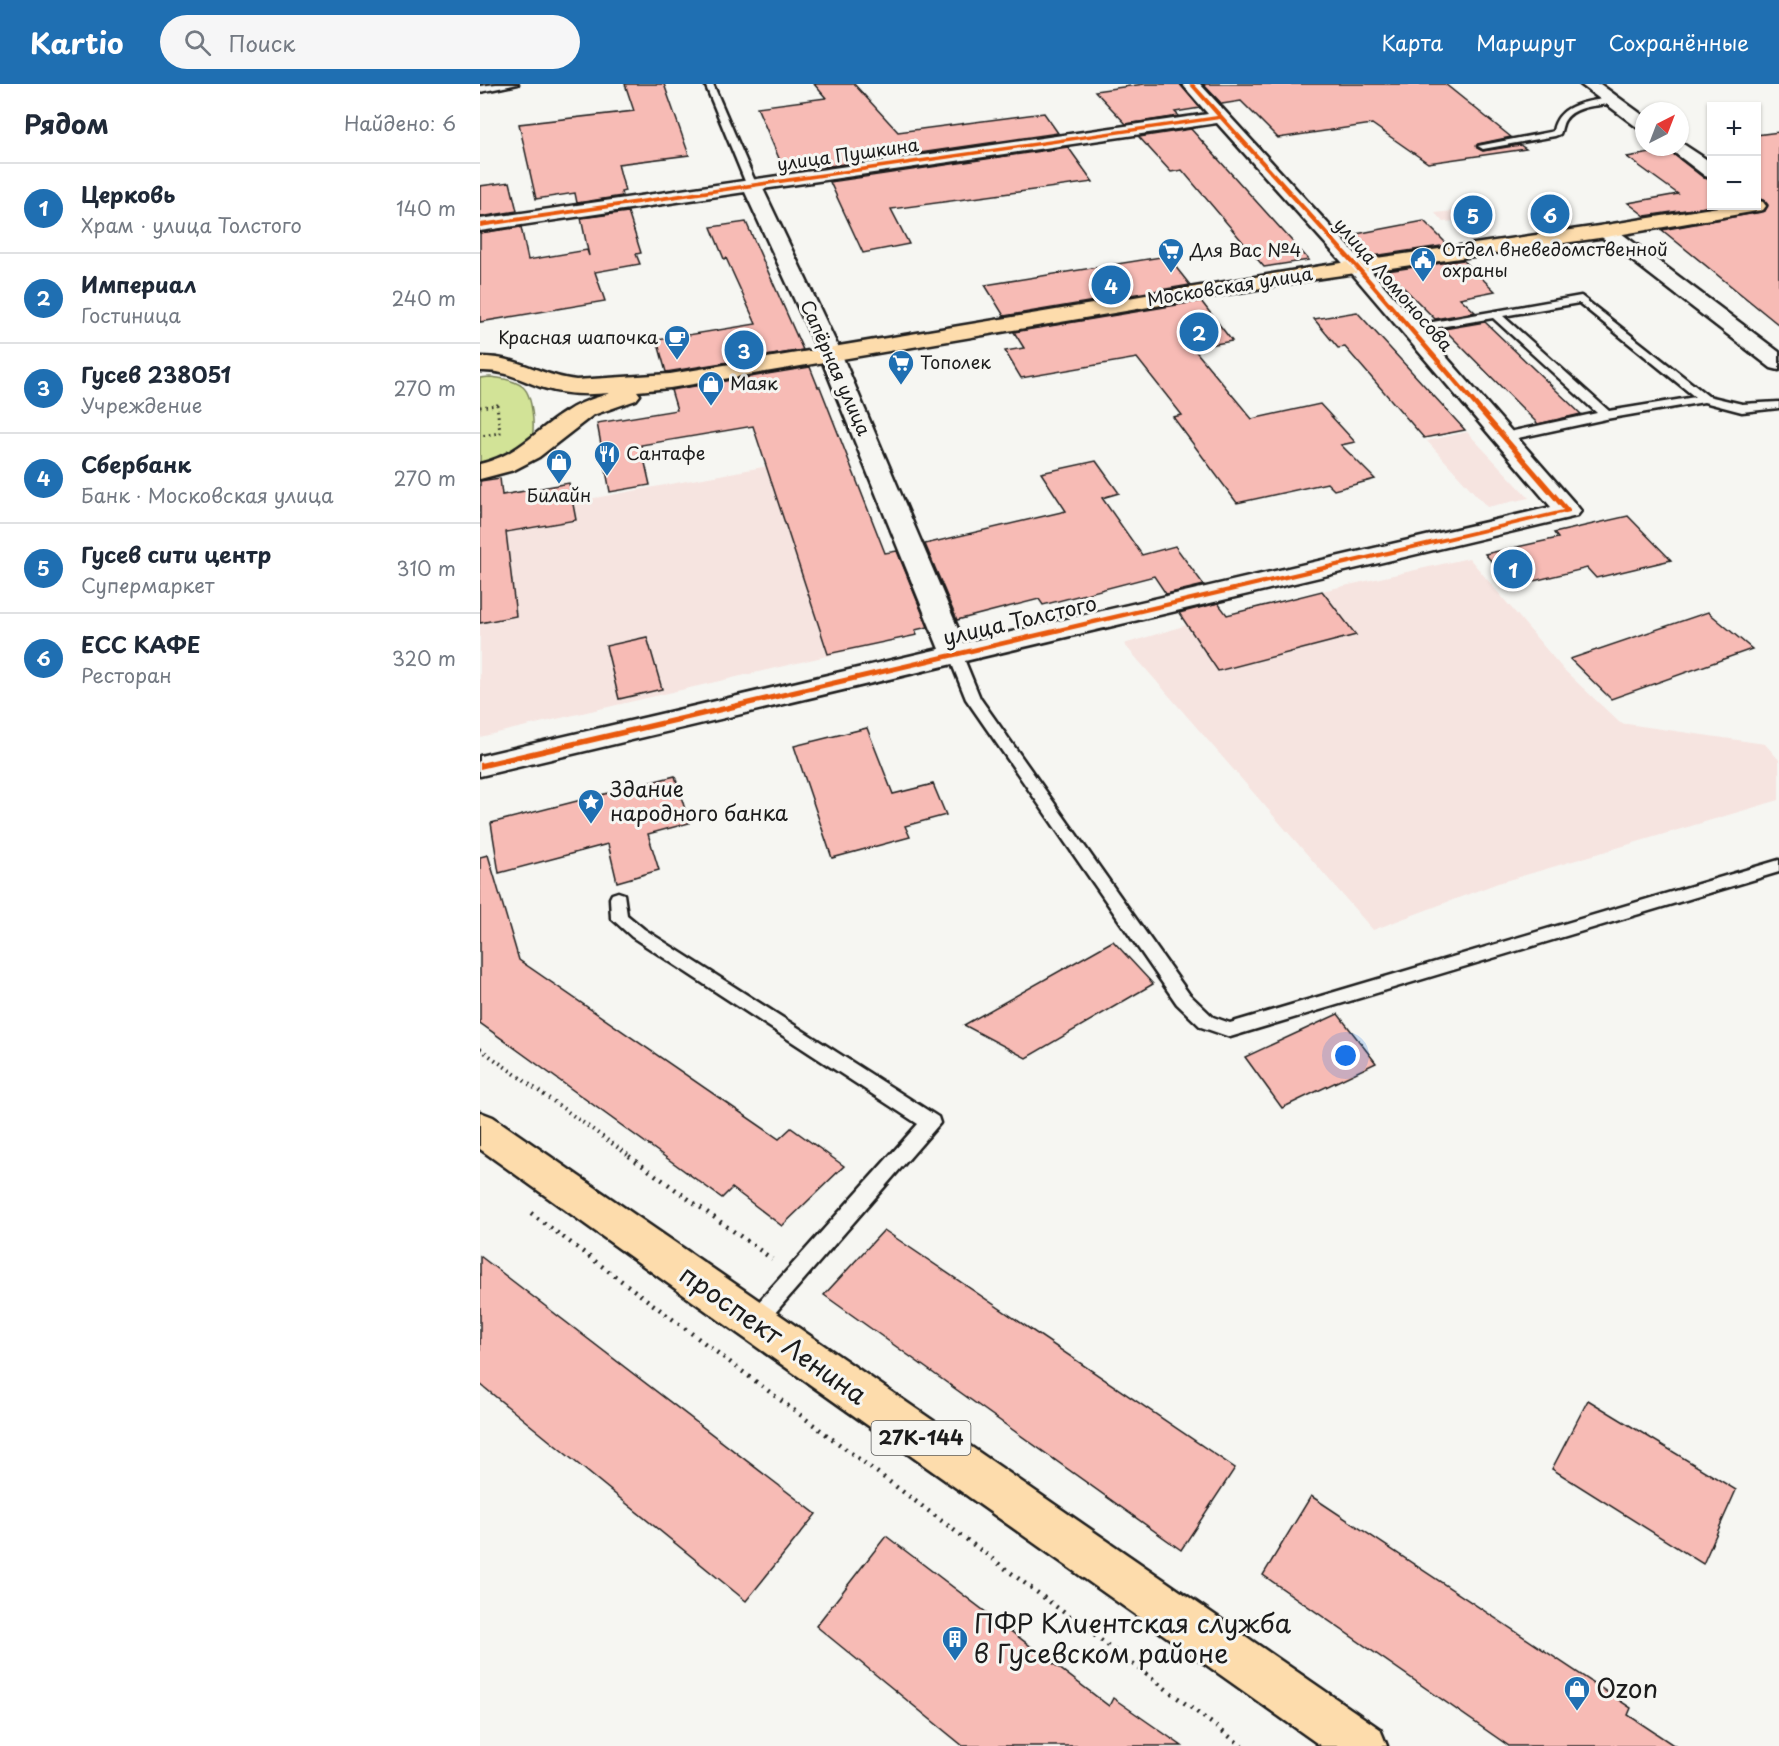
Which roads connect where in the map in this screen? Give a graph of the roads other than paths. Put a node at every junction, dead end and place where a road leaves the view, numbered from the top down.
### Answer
1 (514, 84) edge
2 (709, 84) edge
3 (1191, 84) edge
4 (1588, 84) edge
5 (480, 88) edge
6 (1612, 101) junction
7 (1221, 117) junction
8 (1635, 118) edge
9 (1483, 146) dead end
10 (1689, 156) edge
11 (1707, 169) edge
12 (752, 186) junction
13 (1779, 202) edge
14 (1761, 204) edge
15 (1728, 210) edge
16 (480, 225) edge
17 (1606, 231) junction
18 (1357, 267) junction
19 (1495, 314) junction
20 (1410, 328) junction
21 (830, 353) junction
22 (1779, 363) edge
23 (480, 364) edge
24 (538, 376) junction
25 (670, 381) junction
26 (1704, 399) junction
27 (1779, 405) edge
28 (1606, 415) junction
29 (555, 432) junction
30 (1504, 436) junction
31 (480, 472) edge
32 (1568, 511) joint
33 (955, 654) junction
34 (480, 766) edge
35 (1779, 866) edge
36 (618, 898) dead end
37 (480, 1128) edge
38 (754, 1322) junction
39 (1363, 1746) edge

1 - 5 lane
2 - 12 lane, Сапёрная улица
3 - 7 street, улица Ломоносова
4 - 6 street
6 - 8 street
6 - 9 lane
7 - 12 street, улица Пушкина
7 - 18 street, улица Ломоносова
10 - 11 street
12 - 16 street, улица Пушкина
12 - 21 street, Сапёрная улица
13 - 14 main road, Московская улица
15 - 17 main road, Московская улица
17 - 18 main road, Московская улица
17 - 22 street
18 - 20 street, улица Ломоносова
18 - 21 main road, Московская улица
19 - 20 lane
19 - 26 lane
19 - 28 lane
20 - 30 street, улица Ломоносова
21 - 25 main road, Московская улица
21 - 33 street, Сапёрная улица
23 - 24 main road, Московская улица
24 - 25 main road, Московская улица
24 - 29 main road
25 - 29 main road, Московская улица
26 - 27 lane
26 - 28 lane
28 - 30 lane
29 - 31 main road, Московская улица
30 - 32 street, улица Ломоносова
32 - 33 street, улица Толстого
33 - 34 street, улица Толстого
33 - 35 lane
36 - 38 lane
37 - 38 main road, проспект Ленина / 27К-144
38 - 39 main road, проспект Ленина / 27К-144

